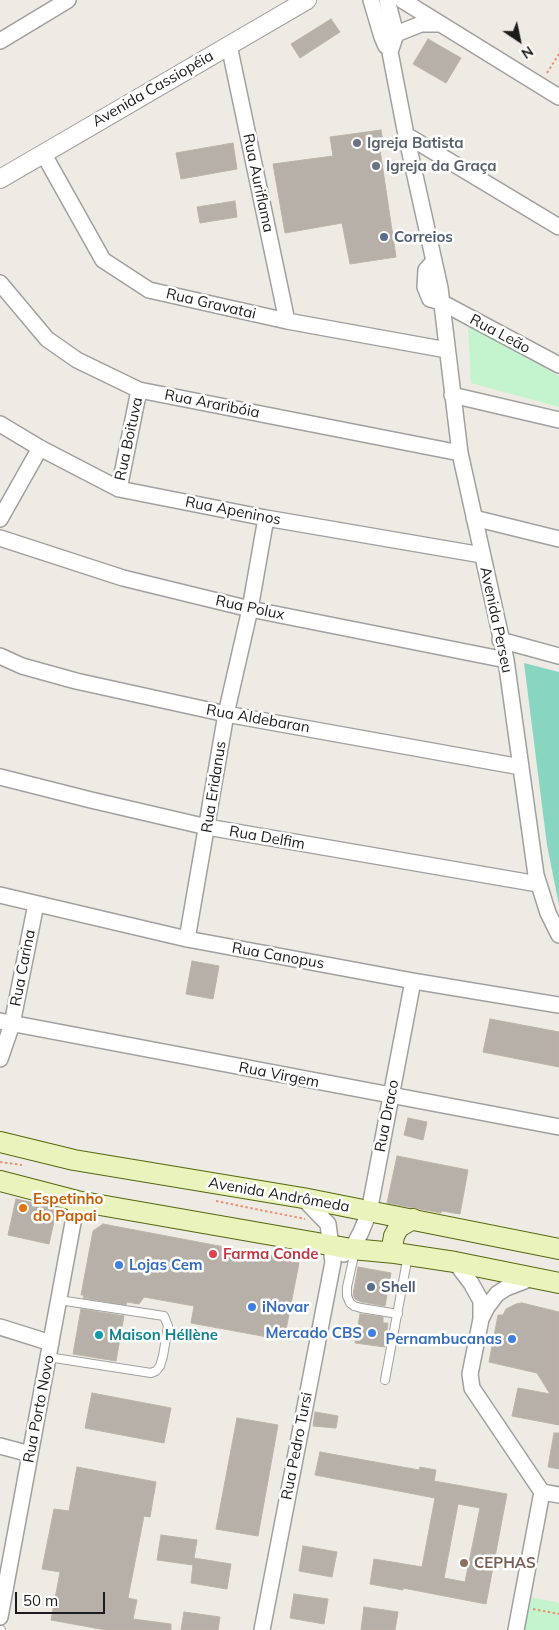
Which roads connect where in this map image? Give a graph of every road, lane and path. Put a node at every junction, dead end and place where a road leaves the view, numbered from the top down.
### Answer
1 (68, 0) edge
2 (307, 0) edge
3 (371, 0) edge
4 (387, 0) edge
5 (402, 0) edge
6 (440, 24) junction
7 (389, 36) junction
8 (0, 41) edge
9 (229, 46) junction
10 (559, 54) edge
11 (539, 86) junction
12 (559, 97) edge
13 (406, 135) junction
14 (43, 153) junction
15 (0, 178) edge
16 (559, 227) edge
17 (0, 283) edge
18 (441, 302) junction
19 (287, 321) junction
20 (447, 350) junction
21 (559, 366) edge
22 (139, 390) junction
23 (452, 395) junction
24 (559, 420) edge
25 (0, 424) edge
26 (40, 448) junction
27 (460, 453) junction
28 (119, 488) junction
29 (266, 518) junction
30 (474, 518) junction
31 (0, 519) edge
32 (0, 538) edge
33 (559, 539) edge
34 (482, 556) junction
35 (250, 609) junction
36 (500, 640) junction
37 (0, 656) edge
38 (559, 656) edge
39 (506, 660) junction
40 (226, 714) junction
41 (521, 766) junction
42 (0, 776) edge
43 (207, 827) junction
44 (538, 884) junction
45 (0, 895) edge
46 (36, 904) junction
47 (559, 935) edge
48 (187, 939) junction
49 (413, 981) junction
50 (559, 1005) edge
51 (6, 1023) edge
52 (0, 1059) edge
53 (390, 1096) junction
54 (559, 1127) edge
55 (0, 1142) edge
56 (0, 1162) edge
57 (29, 1166) dead end
58 (0, 1181) edge
59 (303, 1198) junction
60 (212, 1200) dead end
61 (77, 1201) junction
62 (369, 1212) junction
63 (413, 1219) junction
64 (328, 1224) junction
65 (354, 1249) junction
66 (559, 1249) edge
67 (332, 1253) junction
68 (402, 1254) junction
69 (455, 1262) junction
70 (532, 1278) junction
71 (559, 1283) edge
72 (59, 1300) junction
73 (398, 1314) junction
74 (481, 1319) junction
75 (0, 1327) edge
76 (50, 1350) junction
77 (385, 1380) dead end
78 (0, 1446) edge
79 (30, 1454) junction
80 (542, 1492) junction
81 (559, 1495) edge
82 (5, 1561) edge
83 (528, 1608) dead end
84 (559, 1614) edge
85 (0, 1617) edge
86 (262, 1630) edge
87 (516, 1630) edge

1 - 8 street
2 - 9 street, Avenida Cassiopéia
3 - 7 street
4 - 7 street
5 - 6 street
6 - 7 street
6 - 11 street
7 - 13 street
9 - 14 street, Avenida Cassiopéia
9 - 19 street, Rua Auriflama
10 - 11 path
11 - 12 street
13 - 16 street
13 - 18 street
14 - 15 street, Avenida Cassiopéia
14 - 19 street, Rua Gravatai
17 - 22 street, Rua Araribóia
18 - 20 street, Avenida Perseu
18 - 21 street, Rua Leão
19 - 20 street, Rua Gravatai
20 - 23 street, Avenida Perseu
22 - 27 street, Rua Araribóia
22 - 28 street, Rua Boituva
23 - 24 street
23 - 27 street, Avenida Perseu
25 - 26 street, Rua Apeninos
26 - 28 street, Rua Apeninos
26 - 31 street
27 - 30 street, Avenida Perseu
28 - 29 street, Rua Apeninos
29 - 34 street, Rua Apeninos
29 - 35 street, Rua Eridanus
30 - 33 street
30 - 34 street, Avenida Perseu
32 - 35 street, Rua Polux
34 - 36 street, Avenida Perseu
35 - 39 street, Rua Polux
35 - 40 street, Rua Eridanus
36 - 38 street
36 - 39 street, Avenida Perseu
37 - 40 street, Rua Aldebaran
39 - 41 street, Avenida Perseu
40 - 41 street, Rua Aldebaran
40 - 43 street, Rua Eridanus
41 - 44 street, Avenida Perseu
42 - 43 street, Rua Delfim
43 - 44 street, Rua Delfim
43 - 48 street, Rua Eridanus
44 - 47 street, Avenida Perseu
45 - 46 street, Rua Canopus
46 - 48 street, Rua Canopus
46 - 51 street, Rua Carina
48 - 49 street, Rua Canopus
49 - 50 street, Rua Canopus
49 - 53 street, Rua Draco
51 - 52 street, Rua Carina
51 - 53 street, Rua Virgem
53 - 54 street, Rua Virgem
53 - 62 street, Rua Draco
55 - 59 main road, Avenida Andrômeda
56 - 57 path
58 - 61 main road
59 - 62 main road, Avenida Andrômeda
59 - 64 street
60 - 64 path
61 - 67 main road
61 - 72 street, Rua Porto Novo
62 - 63 main road, Avenida Andrômeda
62 - 65 street, Rua Draco
63 - 66 main road, Avenida Andrômeda
63 - 68 main road
64 - 67 street, Rua Pedro Tursi
65 - 67 main road
65 - 68 main road
65 - 73 lane
67 - 86 street, Rua Pedro Tursi
68 - 69 main road
68 - 73 lane
69 - 70 main road
69 - 74 street
70 - 71 main road
70 - 74 street
72 - 76 street, Rua Porto Novo
72 - 76 lane
73 - 77 lane
74 - 80 street
75 - 76 street
76 - 79 street, Rua Porto Novo
78 - 79 street
79 - 82 street, Rua Porto Novo
80 - 81 street
80 - 87 street
82 - 85 street, Rua Porto Novo
83 - 84 path

